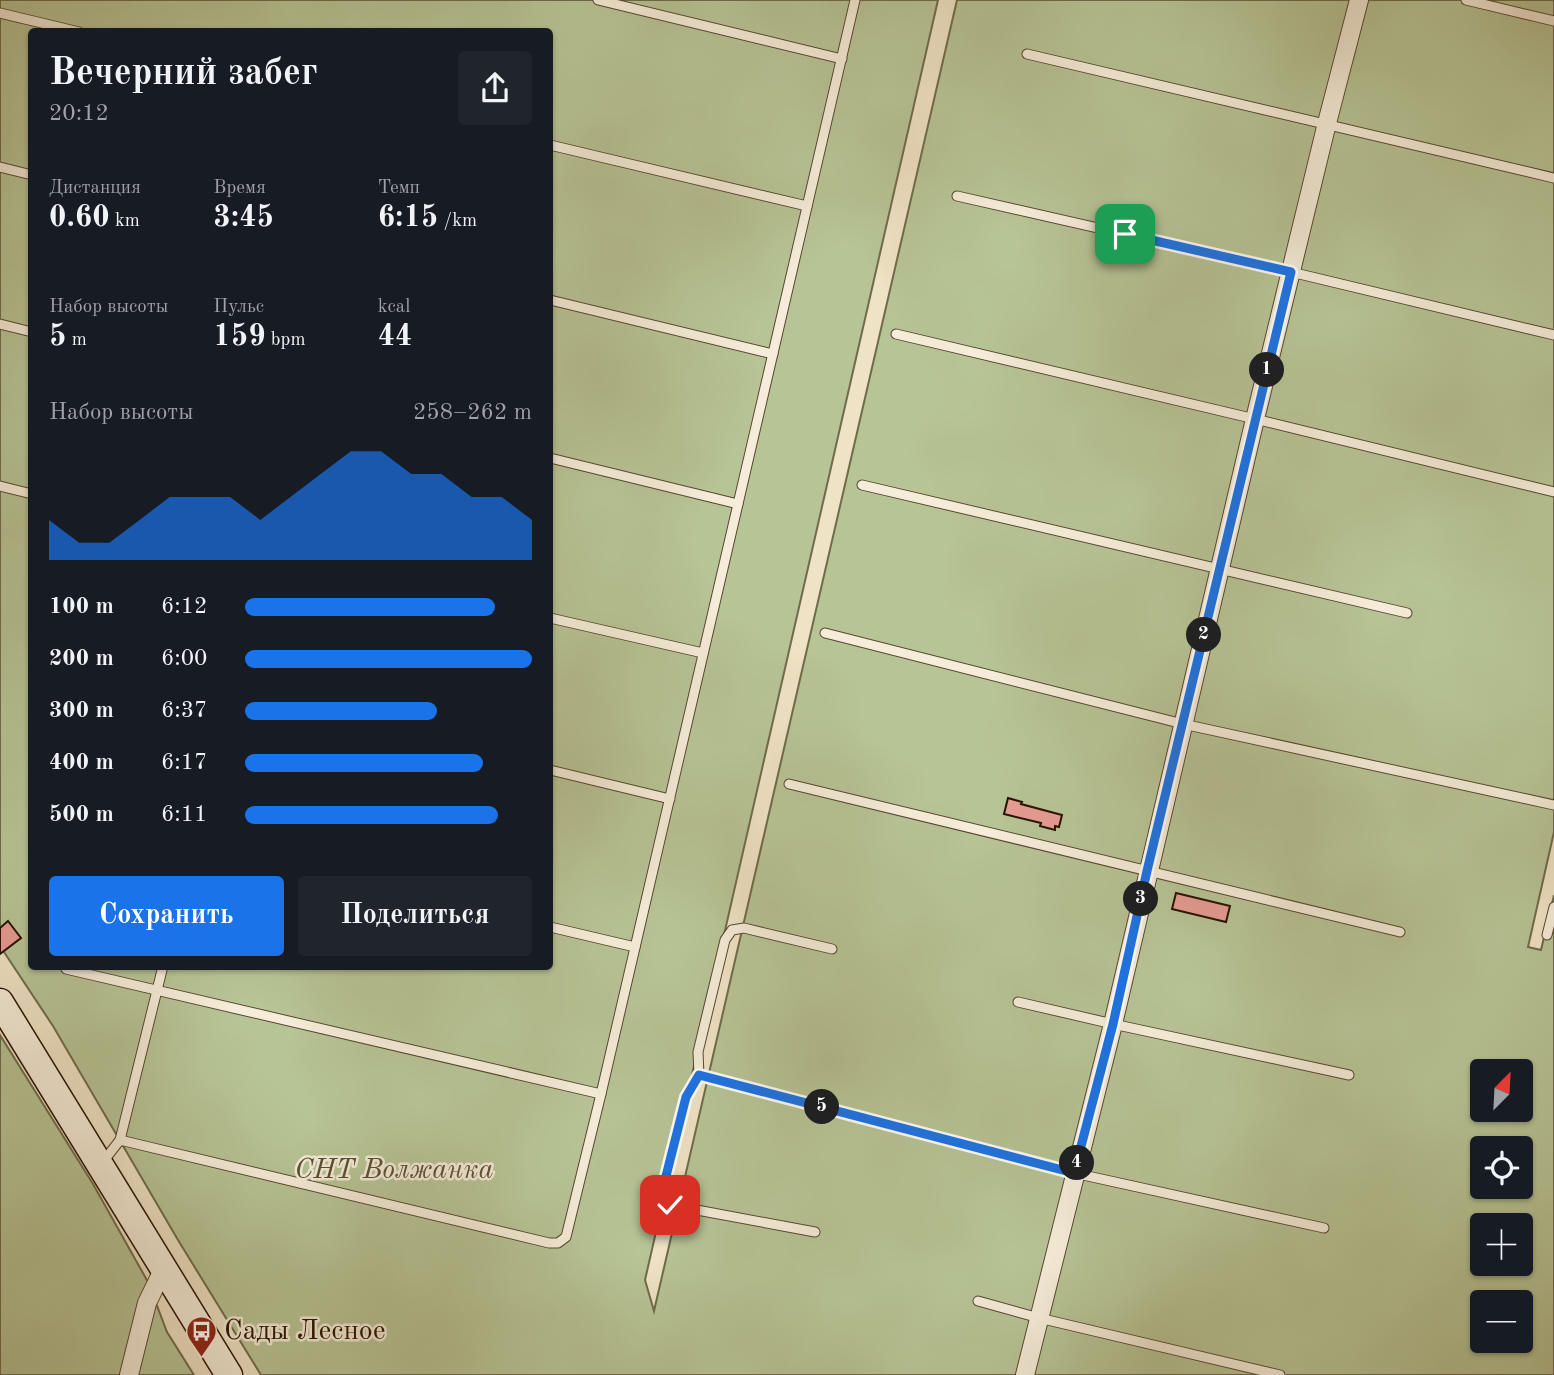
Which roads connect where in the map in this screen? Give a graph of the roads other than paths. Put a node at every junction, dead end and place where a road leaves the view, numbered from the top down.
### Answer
1 (598, 0) edge
2 (855, 0) edge
3 (1359, 0) edge
4 (1466, 0) edge
5 (0, 13) edge
6 (1554, 22) edge
7 (62, 28) edge
8 (1027, 54) dead end
9 (842, 59) junction
10 (1327, 123) junction
11 (553, 146) edge
12 (0, 167) edge
13 (28, 174) edge
14 (1554, 178) edge
15 (957, 196) dead end
16 (807, 206) junction
17 (1291, 272) junction
18 (553, 301) edge
19 (0, 324) edge
20 (28, 331) edge
21 (895, 334) dead end
22 (1554, 335) edge
23 (773, 354) junction
24 (1255, 419) junction
25 (553, 459) edge
26 (862, 485) dead end
27 (0, 486) edge
28 (1554, 492) edge
29 (28, 493) edge
30 (738, 504) junction
31 (1220, 569) junction
32 (1407, 613) dead end
33 (553, 619) edge
34 (825, 633) dead end
35 (703, 653) junction
36 (1183, 724) junction
37 (553, 771) edge
38 (789, 784) dead end
39 (670, 799) junction
40 (1554, 805) edge
41 (1147, 871) junction
42 (1554, 907) edge
43 (553, 928) edge
44 (1400, 932) dead end
45 (1548, 935) dead end
46 (635, 947) junction
47 (832, 949) dead end
48 (70, 970) edge
49 (162, 970) edge
50 (157, 990) junction
51 (0, 1002) edge
52 (1018, 1002) dead end
53 (1113, 1024) junction
54 (699, 1075) junction
55 (1349, 1075) dead end
56 (601, 1094) junction
57 (120, 1140) junction
58 (101, 1165) junction
59 (1074, 1173) junction
60 (1324, 1228) dead end
61 (815, 1232) dead end
62 (163, 1270) junction
63 (978, 1301) dead end
64 (1039, 1318) junction
65 (129, 1375) edge
66 (229, 1375) edge
67 (1025, 1375) edge
68 (1280, 1375) edge

1 - 9 lane
2 - 9 lane
3 - 10 street
4 - 6 lane
5 - 7 lane
8 - 10 lane
9 - 16 lane
10 - 14 lane
10 - 17 street
11 - 16 lane
12 - 13 lane
15 - 17 lane
16 - 23 lane
17 - 22 lane
17 - 24 street
18 - 23 lane
19 - 20 lane
21 - 24 lane
23 - 30 lane
24 - 28 lane
24 - 31 street
25 - 30 lane
26 - 31 lane
27 - 29 lane
30 - 35 lane
31 - 32 lane
31 - 36 street
33 - 35 lane
34 - 36 lane
35 - 39 lane
36 - 40 lane
36 - 41 street
37 - 39 lane
38 - 41 lane
39 - 46 lane
41 - 44 lane
41 - 53 street
42 - 45 lane
43 - 46 lane
46 - 56 lane
47 - 54 lane
48 - 50 lane
49 - 50 lane
50 - 56 lane
50 - 57 lane
51 - 58 street
52 - 53 lane
53 - 55 lane
53 - 59 street
54 - 59 lane
54 - 61 lane
56 - 57 lane
57 - 58 lane
58 - 62 street
59 - 60 lane
59 - 64 street
62 - 65 street
62 - 66 street
63 - 64 lane
64 - 67 street
64 - 68 lane

